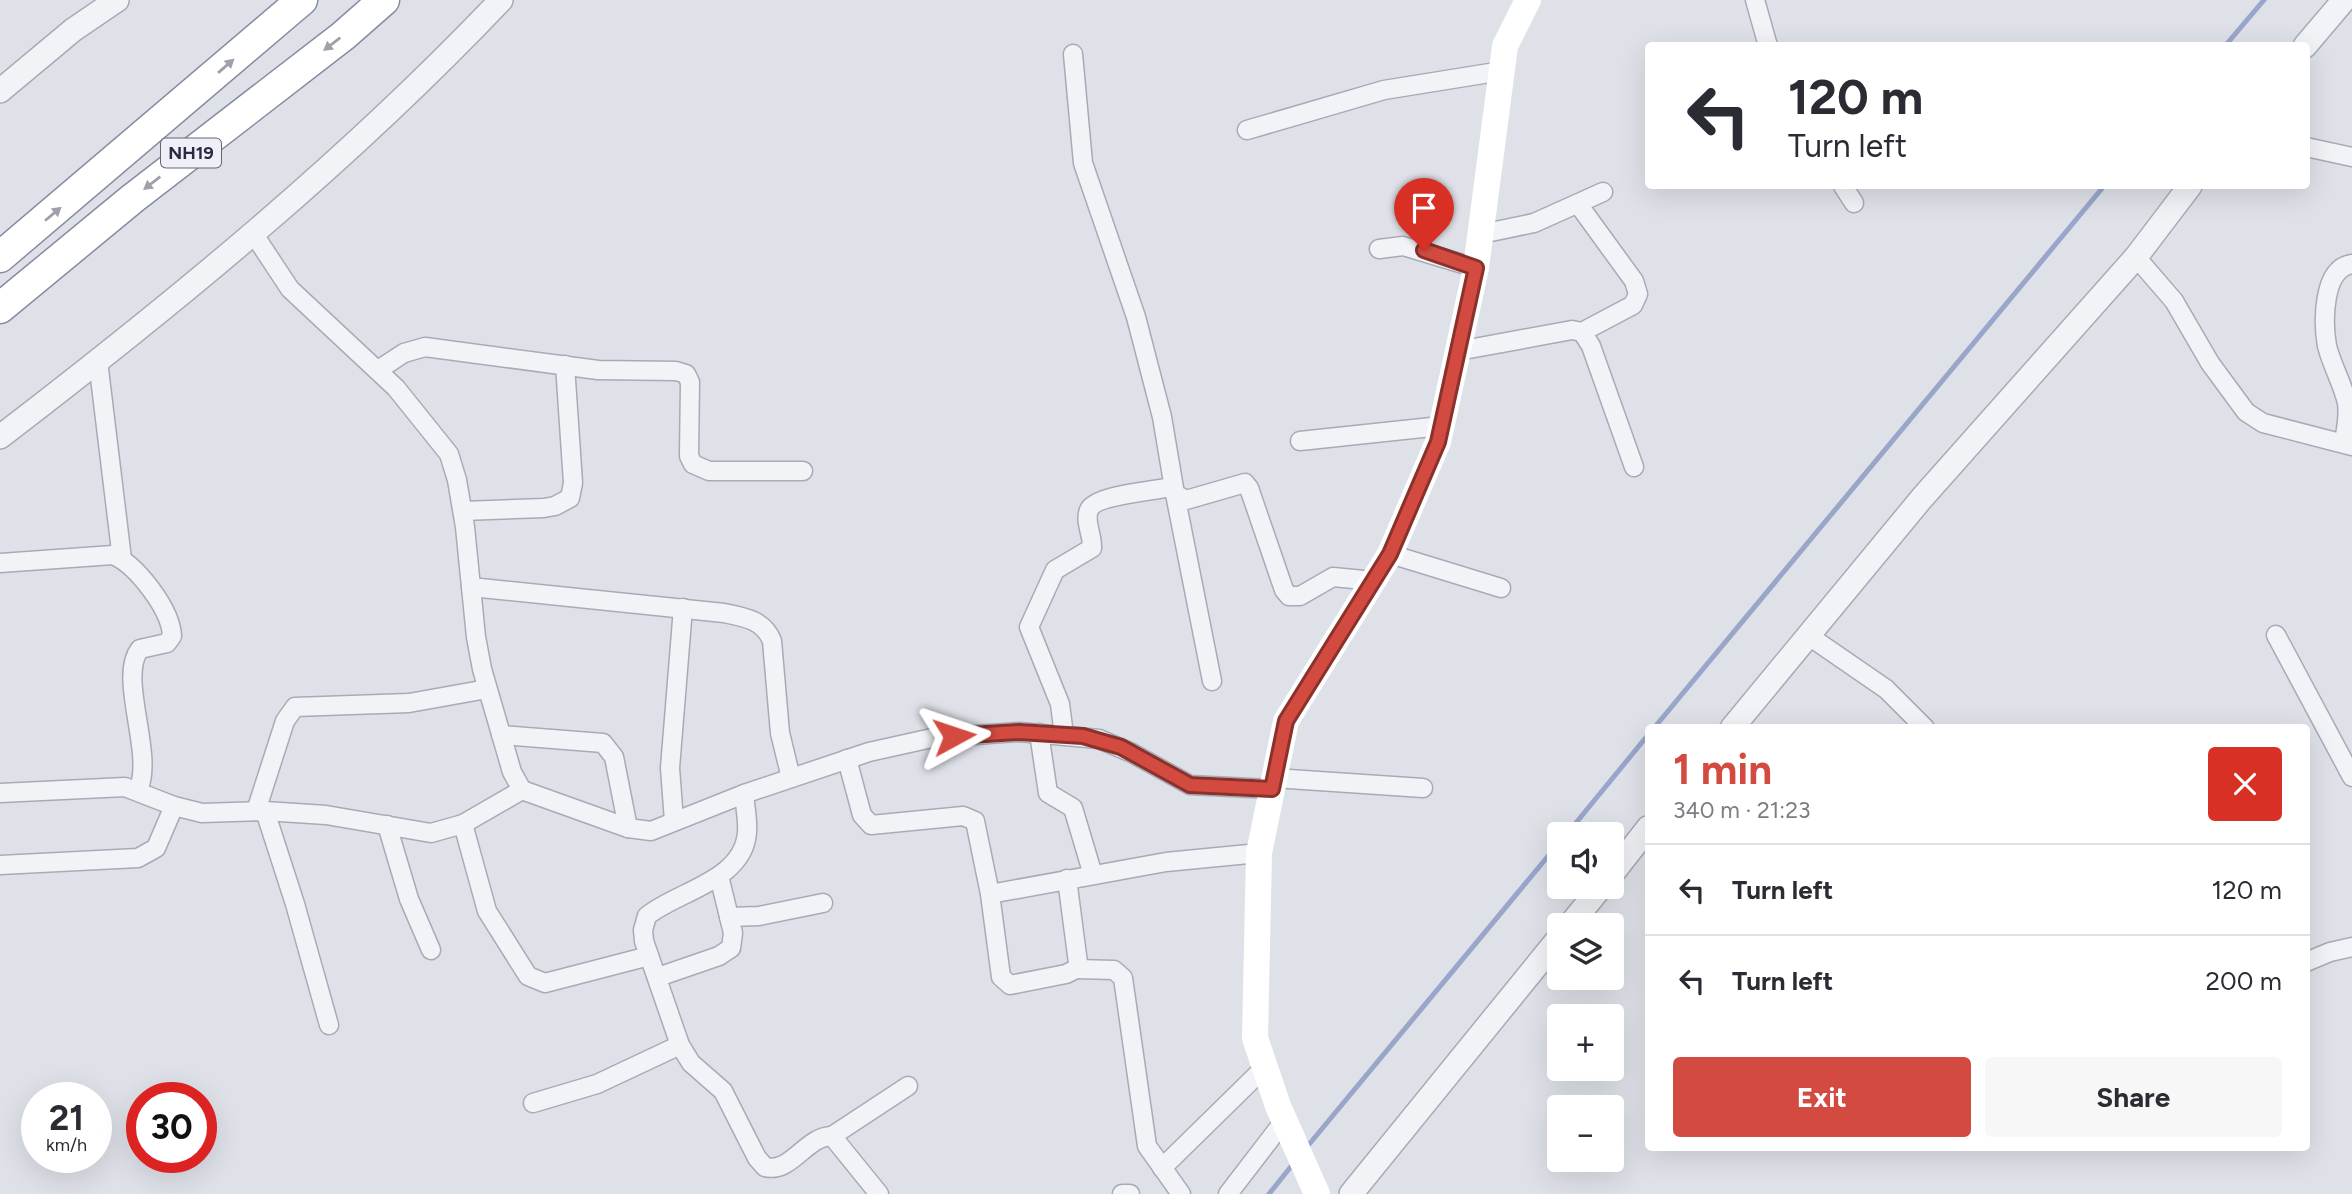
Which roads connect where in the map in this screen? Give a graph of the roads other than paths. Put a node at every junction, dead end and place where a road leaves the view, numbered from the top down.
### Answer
1 (117, 0) edge
2 (302, 0) edge
3 (384, 0) edge
4 (501, 0) edge
5 (1528, 0) edge
6 (1755, 0) edge
7 (2344, 0) edge
8 (1767, 42) edge
9 (2308, 42) edge
10 (1073, 54) dead end
11 (1502, 71) junction
12 (0, 90) edge
13 (1247, 130) dead end
14 (2310, 148) edge
15 (2352, 157) edge
16 (1845, 189) edge
17 (2188, 189) edge
18 (1604, 192) dead end
19 (1578, 204) junction
20 (1854, 204) dead end
21 (253, 233) junction
22 (1481, 234) junction
23 (1379, 249) dead end
24 (0, 257) edge
25 (2136, 257) junction
26 (2352, 264) edge
27 (1476, 268) junction
28 (0, 308) edge
29 (1582, 332) junction
30 (1458, 352) junction
31 (99, 361) junction
32 (565, 365) junction
33 (379, 370) junction
34 (1441, 426) junction
35 (0, 437) edge
36 (1300, 442) dead end
37 (2348, 444) edge
38 (1634, 467) dead end
39 (803, 471) dead end
40 (1173, 491) junction
41 (463, 511) junction
42 (1390, 554) junction
43 (122, 559) junction
44 (0, 563) edge
45 (1374, 581) junction
46 (471, 587) junction
47 (1501, 588) dead end
48 (683, 608) junction
49 (2276, 635) dead end
50 (1809, 636) junction
51 (1212, 681) dead end
52 (487, 689) junction
53 (1735, 724) edge
54 (1921, 724) edge
55 (1039, 733) junction
56 (501, 735) junction
57 (1064, 735) junction
58 (847, 759) junction
59 (2352, 777) edge
60 (791, 778) junction
61 (1273, 783) junction
62 (1423, 788) dead end
63 (138, 790) junction
64 (522, 790) junction
65 (0, 793) edge
66 (744, 794) junction
67 (174, 806) junction
68 (260, 811) junction
69 (674, 821) junction
70 (463, 824) junction
71 (387, 825) junction
72 (628, 828) junction
73 (1645, 832) edge
74 (1259, 853) junction
75 (1624, 858) edge
76 (0, 865) edge
77 (1093, 875) junction
78 (719, 876) junction
79 (1067, 879) junction
80 (990, 894) junction
81 (1591, 899) edge
82 (823, 903) dead end
83 (1580, 913) edge
84 (729, 917) junction
85 (2352, 947) edge
86 (431, 950) dead end
87 (1547, 953) edge
88 (649, 956) junction
89 (2310, 960) edge
90 (1076, 969) junction
91 (658, 977) junction
92 (329, 1025) dead end
93 (680, 1045) junction
94 (1265, 1067) junction
95 (908, 1086) dead end
96 (533, 1103) dead end
97 (1287, 1127) junction
98 (832, 1136) junction
99 (1162, 1168) junction
100 (880, 1194) edge
101 (1122, 1194) edge
102 (1130, 1194) edge
103 (1181, 1194) edge
104 (1228, 1194) edge
105 (1317, 1194) edge
106 (1351, 1194) edge

1 - 12 street
24 -> 2 highway, NH19
3 -> 28 highway, NH19
4 - 21 street
5 - 11 main road
6 - 8 street
7 - 9 street
10 - 40 street
11 - 13 street
11 - 22 main road
14 - 15 street
16 - 20 street
17 - 25 street
18 - 19 street
19 - 22 street
19 - 29 street
21 - 31 street
21 - 33 street
22 - 27 main road
23 - 27 street
25 - 37 street
25 - 50 street
26 - 37 street
27 - 30 main road
29 - 30 street
29 - 38 street
30 - 34 main road
31 - 35 street
31 - 43 street
32 - 33 street
32 - 39 street
32 - 41 street
33 - 41 street
34 - 36 street
34 - 42 main road
40 - 45 street
40 - 51 street
40 - 57 street
41 - 46 street
42 - 45 main road
42 - 47 street
43 - 44 street
43 - 63 street
45 - 61 main road
46 - 48 street
46 - 52 street
48 - 60 street
48 - 69 street
49 - 59 street
50 - 53 street
50 - 54 street
52 - 56 street
52 - 68 street
55 - 57 street
55 - 58 street
55 - 77 street
56 - 64 street
56 - 72 street
57 - 61 street
58 - 60 street
58 - 80 street
60 - 66 street
61 - 62 street
61 - 74 main road
63 - 65 street
63 - 67 street
64 - 70 street
64 - 72 street
66 - 69 street
66 - 78 street
67 - 68 street
67 - 76 street
68 - 71 street
68 - 92 street
69 - 72 street
70 - 71 street
70 - 88 street
71 - 86 street
73 - 75 street
74 - 77 street
74 - 94 main road
77 - 79 street
78 - 84 street
78 - 88 street
79 - 80 street
79 - 90 street
80 - 90 street
81 - 83 street
82 - 84 street
84 - 91 street
85 - 89 street
87 - 106 street
88 - 91 street
90 - 99 street
91 - 93 street
93 - 96 street
93 - 98 street
94 - 97 main road
94 - 99 street
95 - 98 street
97 - 104 street
97 - 105 main road
98 - 100 street
99 - 103 street
101 - 102 street

